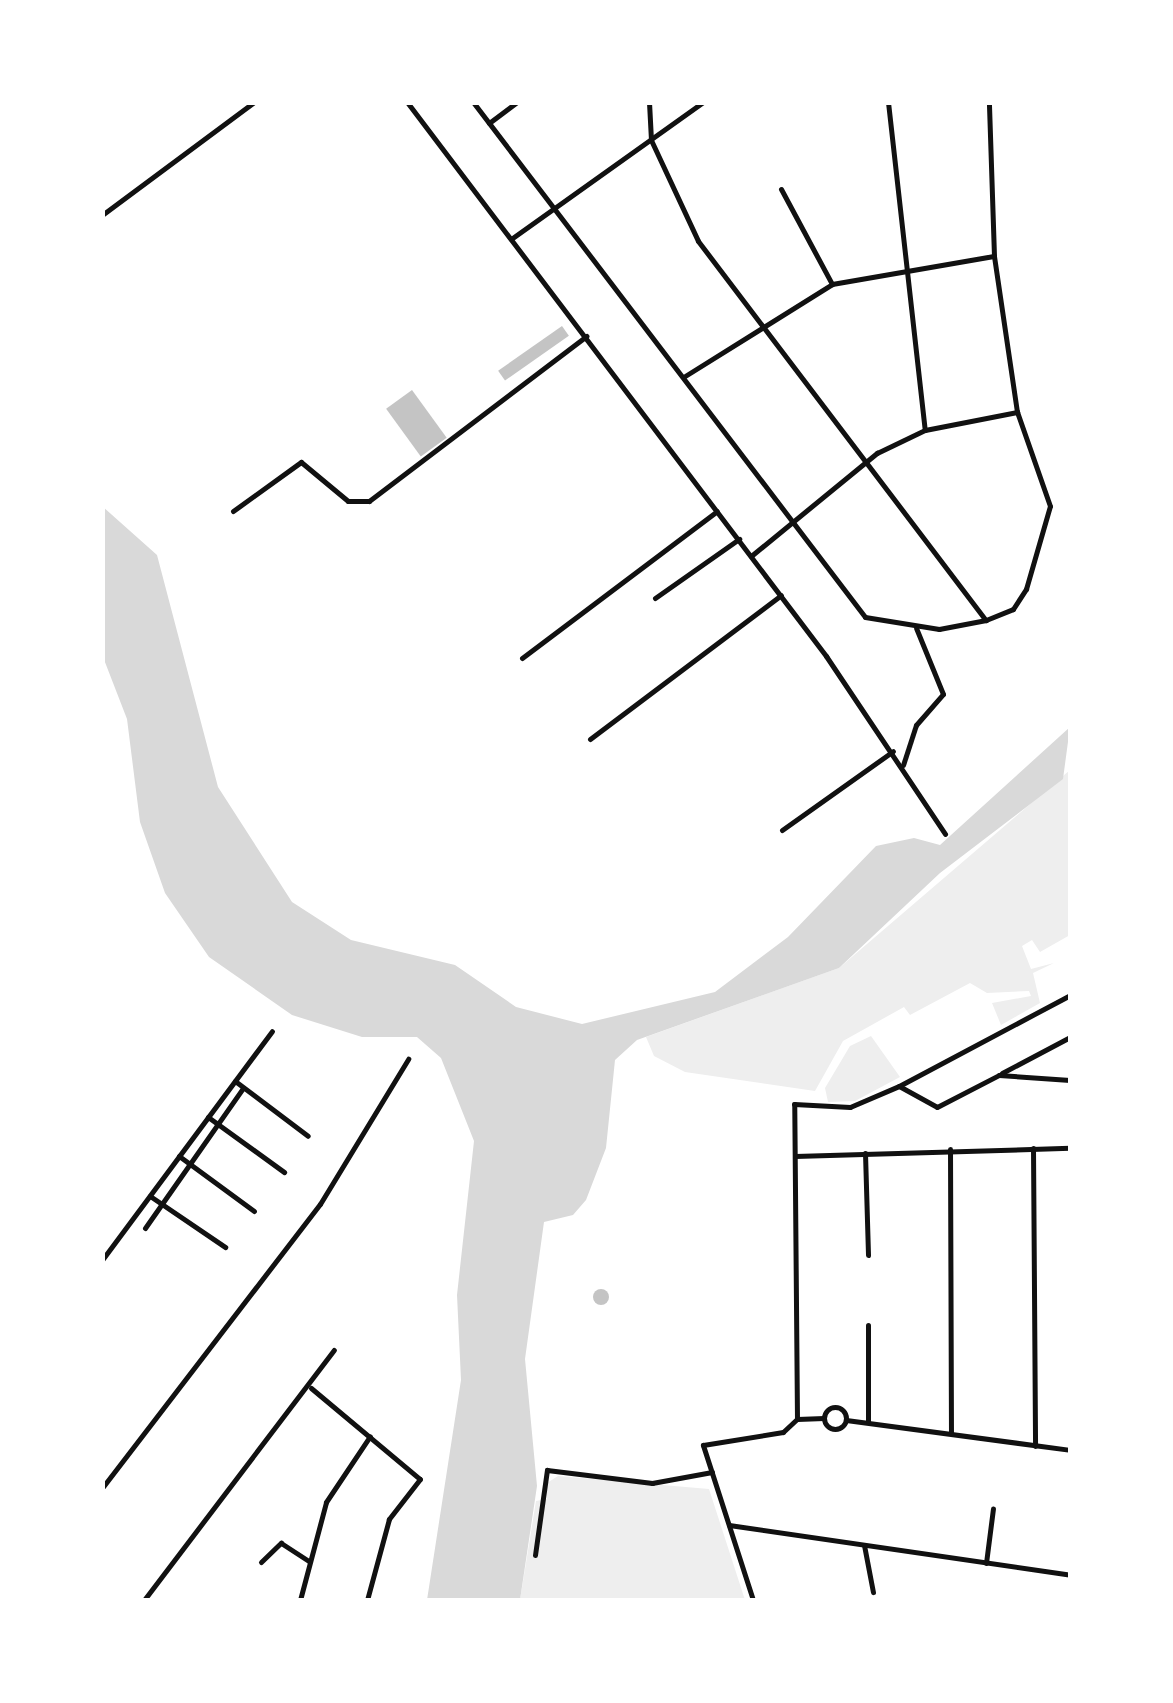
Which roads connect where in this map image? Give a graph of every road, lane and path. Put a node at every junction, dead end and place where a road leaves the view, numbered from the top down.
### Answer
1 (254, 102) edge
2 (407, 102) edge
3 (473, 102) edge
4 (517, 102) edge
5 (649, 102) edge
6 (703, 102) edge
7 (888, 102) edge
8 (989, 102) edge
9 (489, 123) junction
10 (651, 140) junction
11 (781, 189) dead end
12 (557, 210) junction
13 (102, 214) edge
14 (511, 239) junction
15 (994, 256) junction
16 (904, 266) junction
17 (832, 284) junction
18 (760, 326) junction
19 (586, 336) junction
20 (684, 376) junction
21 (1017, 412) junction
22 (926, 430) junction
23 (865, 462) junction
24 (717, 511) junction
25 (233, 512) dead end
26 (792, 519) junction
27 (739, 539) junction
28 (752, 556) junction
29 (781, 595) junction
30 (656, 598) dead end
31 (986, 620) junction
32 (916, 628) junction
33 (522, 658) dead end
34 (590, 739) dead end
35 (893, 751) junction
36 (903, 765) junction
37 (782, 830) dead end
38 (944, 834) dead end
39 (1070, 995) edge
40 (272, 1032) dead end
41 (1070, 1037) edge
42 (408, 1059) dead end
43 (998, 1075) junction
44 (1070, 1080) edge
45 (235, 1081) junction
46 (899, 1086) junction
47 (243, 1088) junction
48 (208, 1117) junction
49 (218, 1124) junction
50 (308, 1136) dead end
51 (1032, 1148) junction
52 (1070, 1148) edge
53 (950, 1149) junction
54 (865, 1153) junction
55 (180, 1156) junction
56 (795, 1156) junction
57 (190, 1164) junction
58 (284, 1172) dead end
59 (150, 1196) junction
60 (162, 1204) junction
61 (254, 1211) dead end
62 (145, 1228) dead end
63 (225, 1247) dead end
64 (868, 1255) dead end
65 (102, 1260) edge
66 (868, 1325) dead end
67 (334, 1350) dead end
68 (310, 1388) junction
69 (824, 1418) junction
70 (797, 1419) junction
71 (846, 1420) junction
72 (868, 1421) junction
73 (951, 1432) junction
74 (700, 1434) dead end
75 (371, 1435) junction
76 (703, 1444) junction
77 (1035, 1446) junction
78 (1070, 1450) edge
79 (712, 1472) junction
80 (102, 1488) edge
81 (993, 1508) dead end
82 (729, 1526) junction
83 (864, 1545) junction
84 (535, 1555) dead end
85 (308, 1561) junction
86 (261, 1562) dead end
87 (986, 1562) junction
88 (1070, 1575) edge
89 (873, 1592) dead end
90 (144, 1600) edge
91 (300, 1600) edge
92 (367, 1600) edge
93 (753, 1600) edge

1 - 13 street
2 - 14 street
3 - 9 street
4 - 9 street
5 - 10 street
6 - 10 street
7 - 16 street
8 - 15 street
9 - 12 street
10 - 12 street
10 - 18 street
11 - 17 street
12 - 14 street
12 - 20 street
14 - 19 street
15 - 16 street
15 - 21 street
16 - 17 street
16 - 22 street
17 - 18 street
18 - 20 street
18 - 23 street
19 - 24 street
19 - 25 street
20 - 26 street
21 - 22 street
21 - 31 street
22 - 23 street
23 - 26 street
23 - 31 street
24 - 27 street
24 - 33 street
26 - 28 street
26 - 32 street
27 - 28 street
27 - 30 street
28 - 29 street
29 - 34 street
29 - 35 street
31 - 32 street
32 - 36 street
35 - 36 street
35 - 37 street
36 - 38 street
39 - 46 street
40 - 45 street
41 - 43 street
42 - 80 street
43 - 44 street
43 - 46 street
45 - 47 street
45 - 48 street
46 - 56 street
47 - 49 street
47 - 50 street
48 - 49 street
48 - 55 street
49 - 57 street
49 - 58 street
51 - 52 street
51 - 53 street
51 - 77 street
53 - 54 street
53 - 73 street
54 - 56 street
54 - 64 street
55 - 57 street
55 - 59 street
56 - 70 street
57 - 60 street
57 - 61 street
59 - 60 street
59 - 65 street
60 - 62 street
60 - 63 street
66 - 72 street
67 - 68 street
68 - 75 street
68 - 90 street
69 - 70 street
69 - 71 street
69 - 71 street
70 - 76 street
71 - 72 street
72 - 73 street
73 - 77 street
74 - 76 street
75 - 85 street
75 - 92 street
76 - 79 street
77 - 78 street
79 - 82 street
79 - 84 street
81 - 87 street
82 - 83 street
82 - 93 street
83 - 87 street
83 - 89 street
85 - 86 street
85 - 91 street
87 - 88 street

